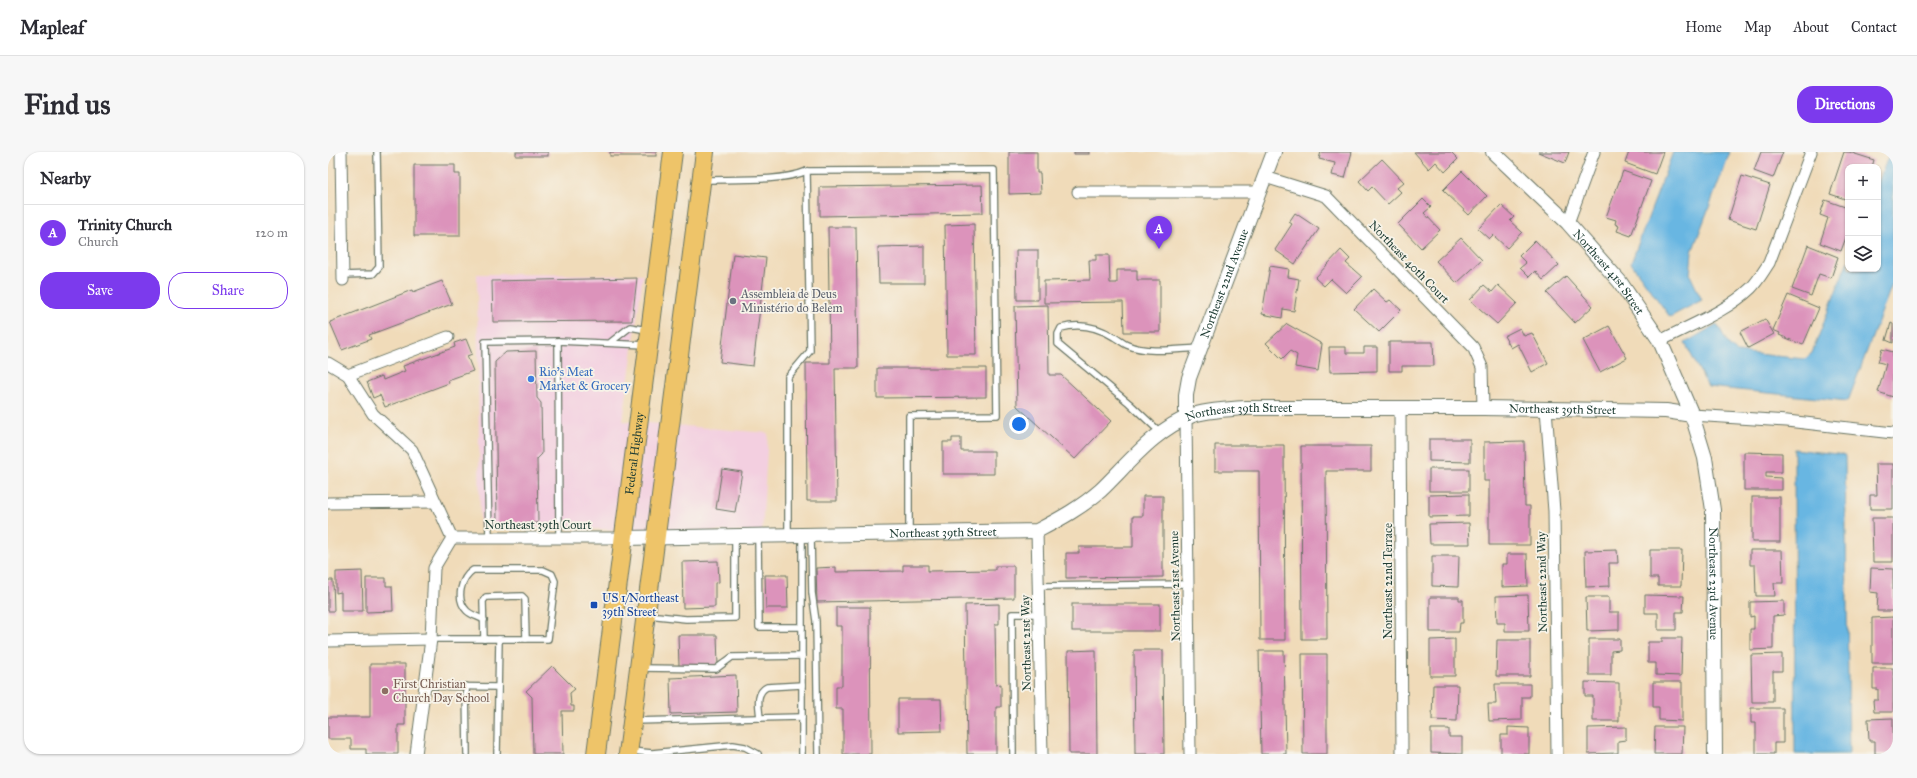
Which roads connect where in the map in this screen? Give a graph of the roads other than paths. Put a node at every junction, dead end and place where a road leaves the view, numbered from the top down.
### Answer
1 (341, 152) edge
2 (377, 152) edge
3 (673, 152) edge
4 (704, 152) edge
5 (1274, 152) edge
6 (1493, 152) edge
7 (1594, 152) edge
8 (1811, 152) edge
9 (807, 171) junction
10 (1265, 177) junction
11 (701, 180) junction
12 (1078, 192) dead end
13 (1259, 192) junction
14 (1568, 223) junction
15 (343, 277) joint
16 (448, 337) dead end
17 (648, 337) junction
18 (558, 340) junction
19 (1660, 341) junction
20 (611, 342) junction
21 (1201, 348) junction
22 (328, 363) edge
23 (348, 375) junction
24 (1484, 408) junction
25 (1400, 409) junction
26 (1546, 409) junction
27 (1692, 415) junction
28 (1186, 418) junction
29 (1161, 433) junction
30 (1893, 433) edge
31 (435, 502) junction
32 (328, 503) edge
33 (1037, 531) junction
34 (909, 533) junction
35 (758, 536) junction
36 (788, 536) junction
37 (807, 536) junction
38 (735, 537) junction
39 (452, 538) junction
40 (489, 538) junction
41 (559, 538) junction
42 (624, 538) junction
43 (655, 538) junction
44 (1188, 584) junction
45 (1038, 586) junction
46 (1039, 614) junction
47 (645, 615) junction
48 (484, 620) junction
49 (802, 628) junction
50 (431, 639) junction
51 (484, 639) junction
52 (499, 639) junction
53 (526, 639) junction
54 (328, 641) edge
55 (802, 656) junction
56 (639, 668) junction
57 (802, 685) junction
58 (425, 686) junction
59 (466, 686) junction
60 (497, 686) junction
61 (802, 717) junction
62 (760, 718) junction
63 (632, 721) junction
64 (628, 752) edge
65 (680, 752) edge
66 (416, 754) edge
67 (467, 754) edge
68 (497, 754) edge
69 (596, 754) edge
70 (758, 754) edge
71 (802, 754) edge
72 (818, 754) edge
73 (1013, 754) edge
74 (1042, 754) edge
75 (1190, 754) edge
76 (1402, 754) edge
77 (1557, 754) edge
78 (1716, 754) edge

1 - 15 street
2 - 15 lane
3 - 17 main road, Federal Highway
4 - 11 main road
5 - 10 street, Northeast 22nd Avenue
6 - 14 street, Northeast 41st Street
7 - 14 street
8 - 19 street
9 - 11 lane
9 - 34 lane
9 - 36 lane
10 - 13 street, Northeast 22nd Avenue
10 - 24 street, Northeast 40th Court
11 - 43 main road
12 - 13 street
13 - 21 street, Northeast 22nd Avenue
14 - 19 street, Northeast 41st Street
16 - 23 street
17 - 20 lane
17 - 20 lane
17 - 42 main road, Federal Highway
18 - 20 lane
18 - 40 lane
18 - 41 lane
19 - 27 street, Northeast 41st Street
21 - 28 street, Northeast 22nd Avenue
21 - 29 lane
22 - 23 street
23 - 31 street
24 - 25 street, Northeast 39th Street
24 - 26 street, Northeast 39th Street
25 - 28 street, Northeast 39th Street
25 - 76 street, Northeast 22nd Terrace
26 - 27 street, Northeast 39th Street
26 - 77 street, Northeast 22nd Way
27 - 30 street, Northeast 39th Street
27 - 78 street, Northeast 23rd Avenue
28 - 29 street, Northeast 39th Street
28 - 44 street, Northeast 21st Avenue
29 - 33 street, Northeast 39th Street
31 - 32 street
31 - 39 street
33 - 34 street, Northeast 39th Street
33 - 45 street, Northeast 21st Way
34 - 37 street, Northeast 39th Street
35 - 36 street, Northeast 39th Street
35 - 38 street, Northeast 39th Street
35 - 49 lane
36 - 37 street, Northeast 39th Street
37 - 49 lane
37 - 72 lane
38 - 43 street, Northeast 39th Street
38 - 47 lane
39 - 40 street, Northeast 39th Court
39 - 50 street
40 - 41 street, Northeast 39th Court
41 - 42 street, Northeast 39th Court
42 - 43 street, Northeast 39th Street
42 - 69 main road, Federal Highway
43 - 47 main road
44 - 45 lane
44 - 75 street, Northeast 21st Avenue
45 - 46 street, Northeast 21st Way
46 - 73 lane
46 - 74 street, Northeast 21st Way
47 - 56 main road
48 - 51 lane
48 - 53 lane
48 - 53 lane
49 - 55 lane
50 - 51 lane
50 - 54 street
50 - 58 street
51 - 52 lane
52 - 53 lane
52 - 60 lane
55 - 56 lane
55 - 57 lane
56 - 63 main road
57 - 61 lane
57 - 62 lane
58 - 59 lane
58 - 66 street
59 - 60 lane
59 - 67 lane
60 - 68 lane
61 - 62 lane
61 - 71 lane
62 - 63 lane
63 - 64 main road
64 - 65 lane
65 - 70 lane

